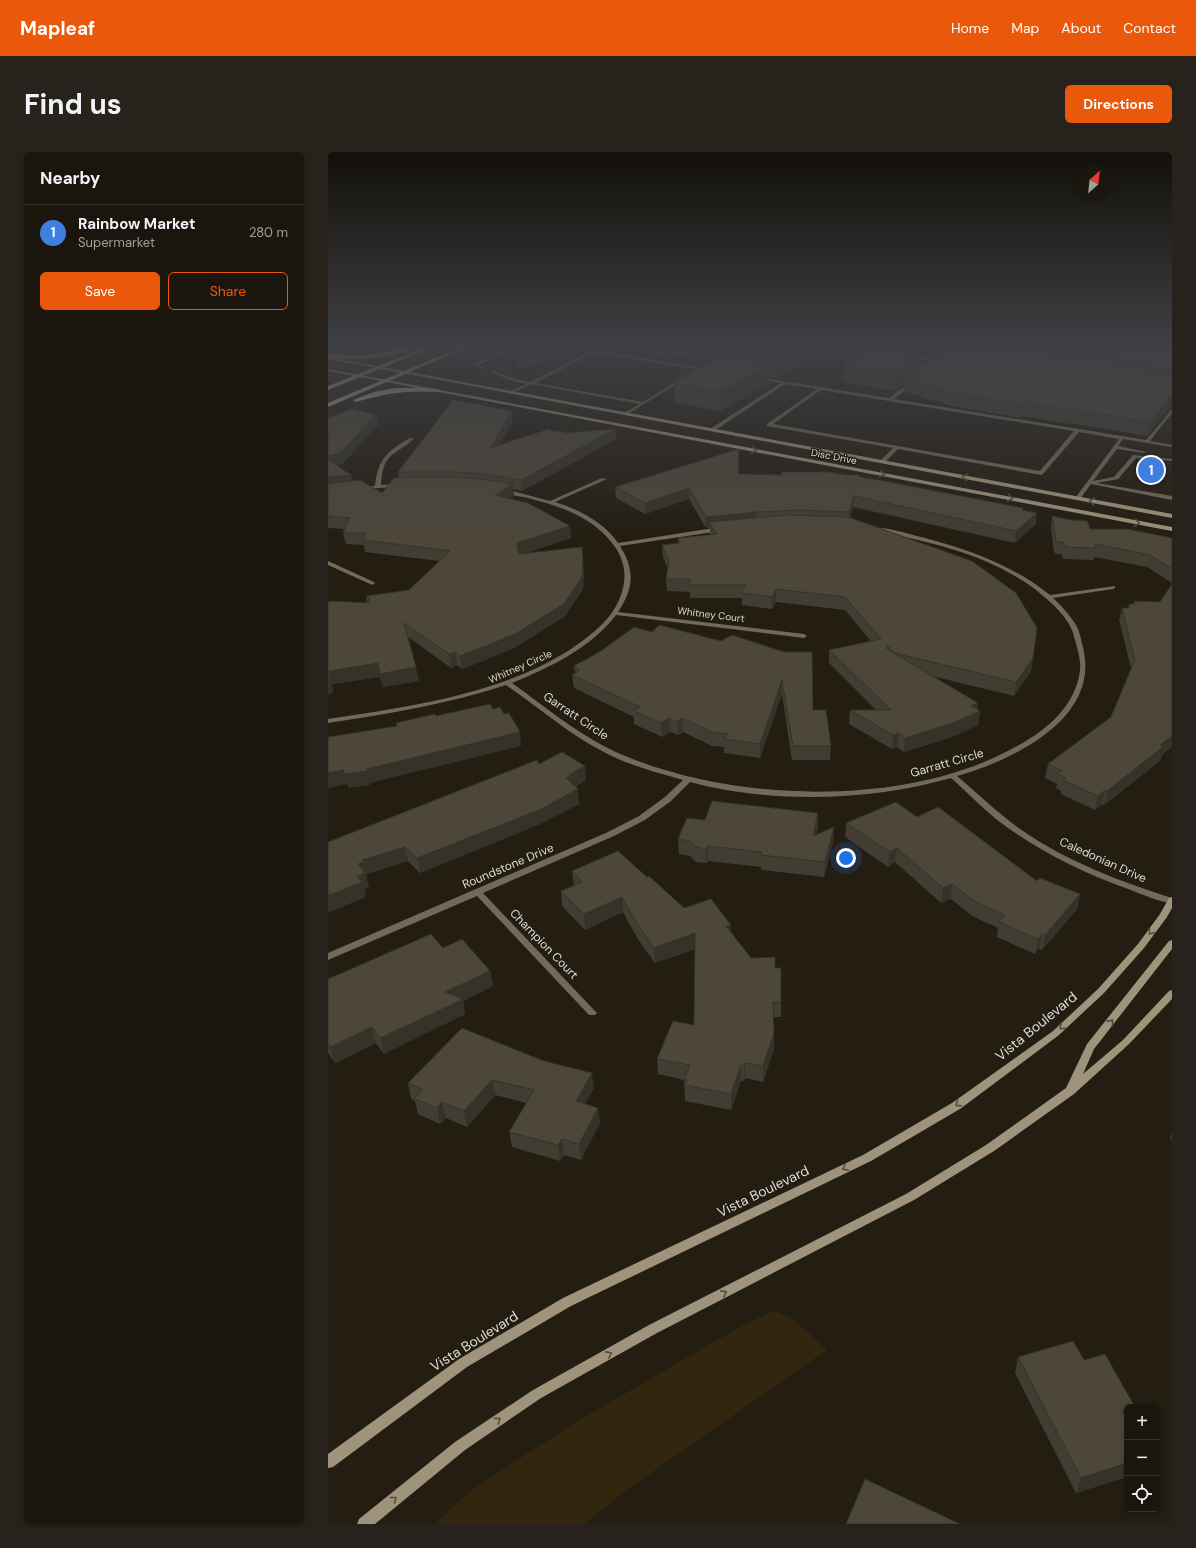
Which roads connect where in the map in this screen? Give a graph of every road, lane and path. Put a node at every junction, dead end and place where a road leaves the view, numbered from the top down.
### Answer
1 (549, 411) edge
2 (610, 411) edge
3 (631, 411) edge
4 (741, 411) edge
5 (789, 411) edge
6 (959, 411) edge
7 (1171, 411) edge
8 (626, 414) junction
9 (712, 430) junction
10 (1078, 430) junction
11 (1122, 438) junction
12 (412, 440) dead end
13 (1147, 442) junction
14 (1172, 446) edge
15 (897, 447) junction
16 (1115, 447) junction
17 (1172, 457) edge
18 (1172, 460) edge
19 (882, 462) junction
20 (604, 479) dead end
21 (1089, 483) junction
22 (400, 485) edge
23 (378, 486) junction
24 (356, 489) edge
25 (496, 490) edge
26 (1078, 498) junction
27 (1172, 498) edge
28 (551, 502) junction
29 (1172, 516) edge
30 (725, 528) edge
31 (871, 528) edge
32 (1172, 529) edge
33 (618, 544) junction
34 (328, 563) edge
35 (372, 584) dead end
36 (1113, 587) dead end
37 (1050, 597) junction
38 (615, 613) junction
39 (804, 636) dead end
40 (508, 683) junction
41 (328, 721) edge
42 (953, 776) junction
43 (688, 779) junction
44 (478, 892) junction
45 (1172, 900) edge
46 (1172, 944) edge
47 (328, 957) edge
48 (1172, 993) edge
49 (592, 1012) dead end
50 (1070, 1091) junction
51 (328, 1462) edge
52 (364, 1524) edge

1 -> 32 main road, Disc Drive
2 - 8 main road, Disc Drive
3 - 8 street
4 - 9 street
5 - 15 street
6 - 10 street
7 - 13 street
8 - 9 main road, Disc Drive
9 - 19 main road, Disc Drive
10 - 11 street
10 - 15 street
11 - 13 street
11 - 16 street
12 - 23 street
13 - 14 street
15 - 19 street
16 - 17 street
16 - 21 street
18 - 21 street
26 -> 19 main road, Disc Drive
20 - 28 street
21 - 26 street
21 - 27 street
22 - 23 street
23 - 24 street
25 - 28 street, Whitney Circle
29 -> 26 main road, Disc Drive
28 - 33 street, Whitney Circle
30 - 33 street
31 - 37 street, Garratt Circle
33 - 38 street, Whitney Circle
34 - 35 street
36 - 37 street
37 - 42 street, Garratt Circle
38 - 39 street, Whitney Court
38 - 40 street, Whitney Circle
40 - 41 street, Whitney Circle
40 - 43 street, Garratt Circle
42 - 43 street, Garratt Circle
42 - 45 street, Caledonian Drive
43 - 44 street, Roundstone Drive
44 - 47 street, Roundstone Drive
44 - 49 street, Champion Court
45 -> 51 main road, Vista Boulevard
50 -> 46 main road
48 - 50 main road
52 -> 50 main road

